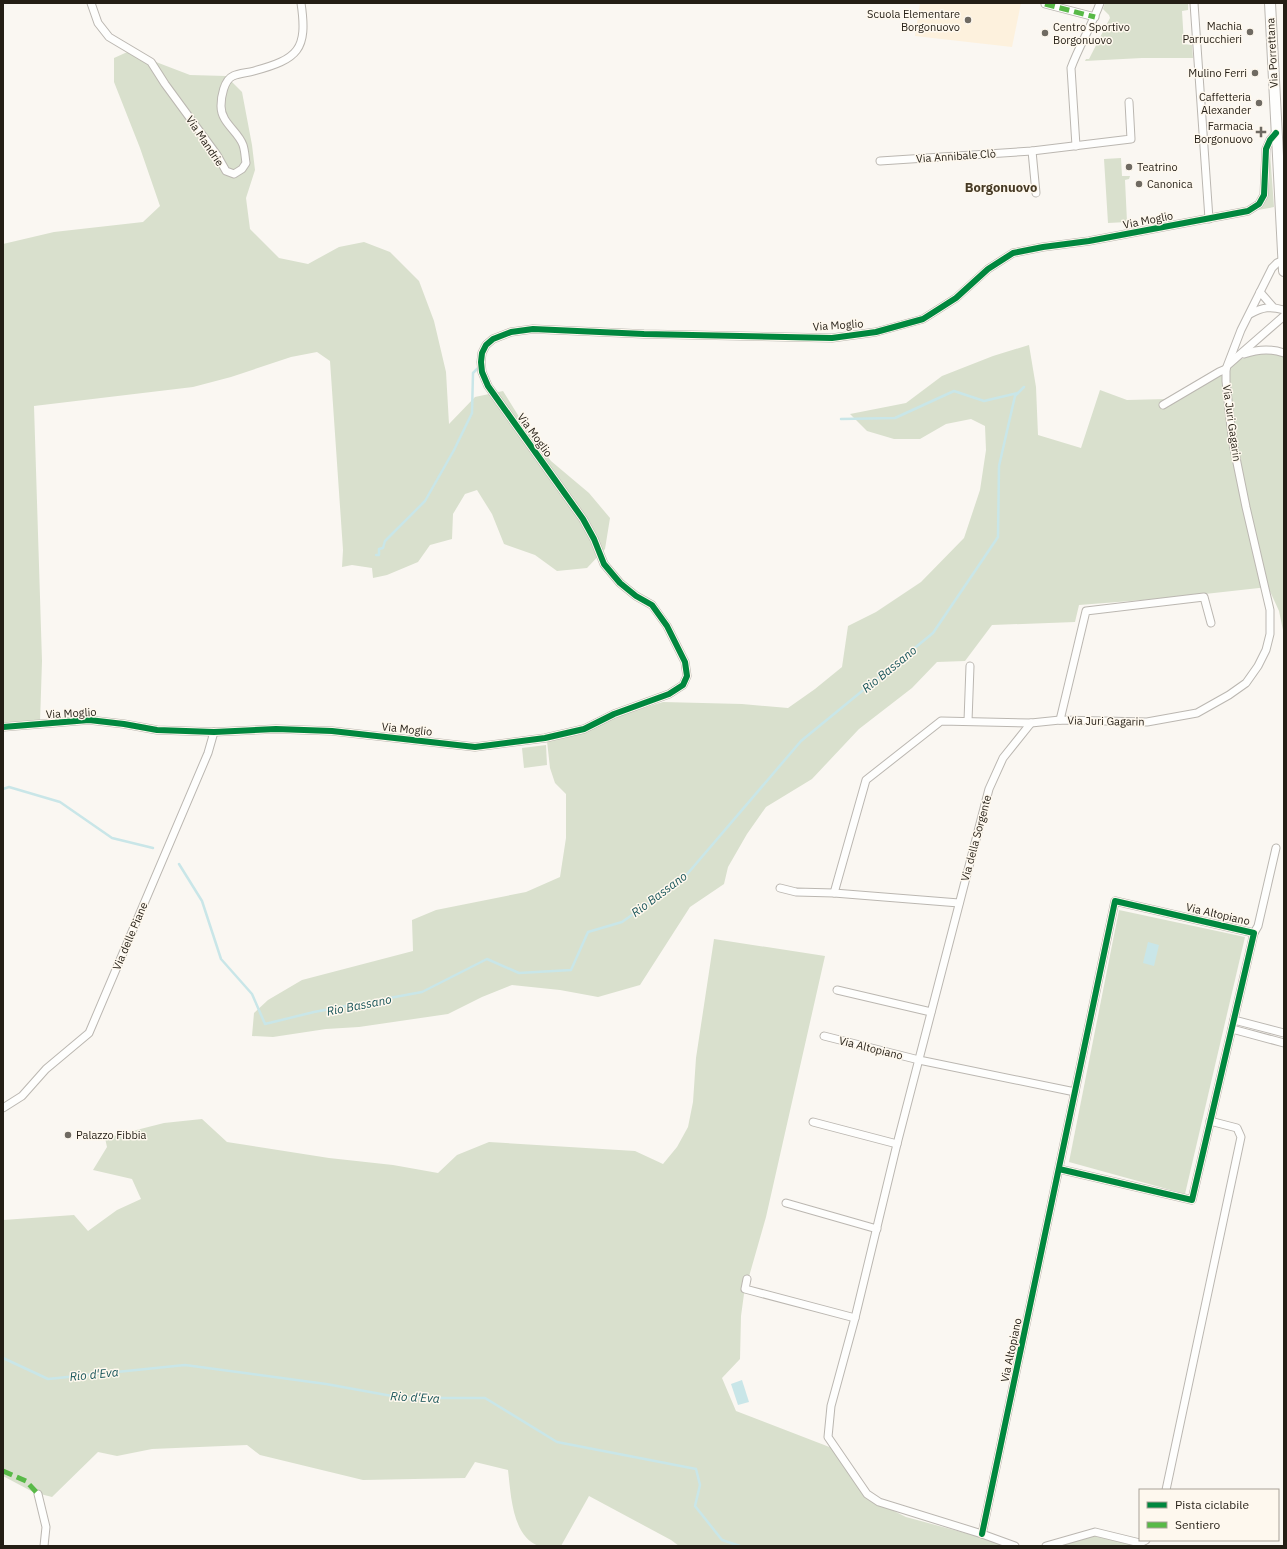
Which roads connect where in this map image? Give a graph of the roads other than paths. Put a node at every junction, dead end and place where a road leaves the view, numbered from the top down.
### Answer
1 (91, 3) edge
2 (301, 3) edge
3 (1100, 3) edge
4 (1194, 3) edge
5 (1270, 3) edge
6 (1045, 4) edge
7 (1095, 17) junction
8 (1129, 102) dead end
9 (1276, 133) junction
10 (1076, 146) junction
11 (1032, 152) junction
12 (880, 161) dead end
13 (1036, 193) dead end
14 (1210, 219) junction
15 (1283, 260) edge
16 (1284, 271) edge
17 (1260, 292) junction
18 (1273, 307) junction
19 (1284, 310) edge
20 (1250, 314) junction
21 (1284, 316) edge
22 (1284, 353) edge
23 (1240, 356) junction
24 (1228, 367) junction
25 (1163, 405) dead end
26 (1211, 622) dead end
27 (970, 666) dead end
28 (1060, 720) junction
29 (968, 721) junction
30 (1031, 723) junction
31 (3, 728) edge
32 (214, 732) junction
33 (1276, 848) dead end
34 (780, 888) dead end
35 (834, 893) junction
36 (959, 903) junction
37 (1254, 933) junction
38 (943, 964) joint
39 (837, 990) dead end
40 (931, 1012) junction
41 (1234, 1020) junction
42 (1232, 1029) junction
43 (1284, 1033) edge
44 (824, 1036) dead end
45 (1284, 1043) edge
46 (918, 1060) junction
47 (1075, 1092) junction
48 (3, 1108) edge
49 (1210, 1121) junction
50 (813, 1122) dead end
51 (897, 1144) junction
52 (1059, 1169) junction
53 (786, 1203) dead end
54 (877, 1229) junction
55 (747, 1279) dead end
56 (855, 1318) junction
57 (1166, 1489) edge
58 (38, 1494) dead end
59 (982, 1534) junction
60 (1144, 1541) edge
61 (44, 1546) edge
62 (1015, 1546) edge
63 (1046, 1546) edge

1 - 2 street, Via Mandrie
3 - 7 street
4 - 14 street
5 - 9 main road, Via Porrettana
6 - 7 street
7 - 10 street
8 - 10 street, Via Annibale Clò
9 - 14 street, Via Moglio
9 - 15 main road, Via Porrettana
10 - 11 street, Via Annibale Clò
11 - 12 street, Via Annibale Clò
11 - 13 street
14 - 32 street, Via Moglio
15 - 16 main road, Via Porrettana
15 - 17 street, Via Juri Gagarin
17 - 18 street
17 - 20 street, Via Juri Gagarin
18 - 19 street
18 - 20 street
20 - 24 street, Via Juri Gagarin
21 - 23 street, Via Juri Gagarin
22 - 23 street, Via Juri Gagarin
23 - 24 street, Via Juri Gagarin
24 - 25 street, Via Juri Gagarin
24 - 28 street, Via Juri Gagarin
26 - 28 street
27 - 29 street
28 - 30 street, Via Juri Gagarin
29 - 30 street, Via Juri Gagarin
29 - 35 street, Via Juri Gagarin
30 - 36 street, Via della Sorgente
31 - 32 street, Via Moglio
32 - 48 street, Via delle Piane
33 - 37 street
34 - 35 street
35 - 36 street
36 - 38 street, Via della Sorgente
37 - 41 street, Via Altopiano
37 - 47 street, Via Altopiano
38 - 40 street, Via Altopiano
39 - 40 street
40 - 46 street, Via Altopiano
41 - 42 street, Via Altopiano
41 - 43 street
42 - 45 street
42 - 49 street, Via Altopiano
44 - 46 street, Via Altopiano
46 - 47 street, Via Altopiano
46 - 51 street, Via Altopiano
47 - 52 street, Via Altopiano
49 - 52 street, Via Altopiano
49 - 57 street
50 - 51 street
51 - 54 street, Via Altopiano
52 - 59 street, Via Altopiano
53 - 54 street
54 - 56 street, Via Altopiano
55 - 56 street
56 - 59 street, Via Altopiano
58 - 61 street
59 - 62 street, Via Altopiano
60 - 63 street

